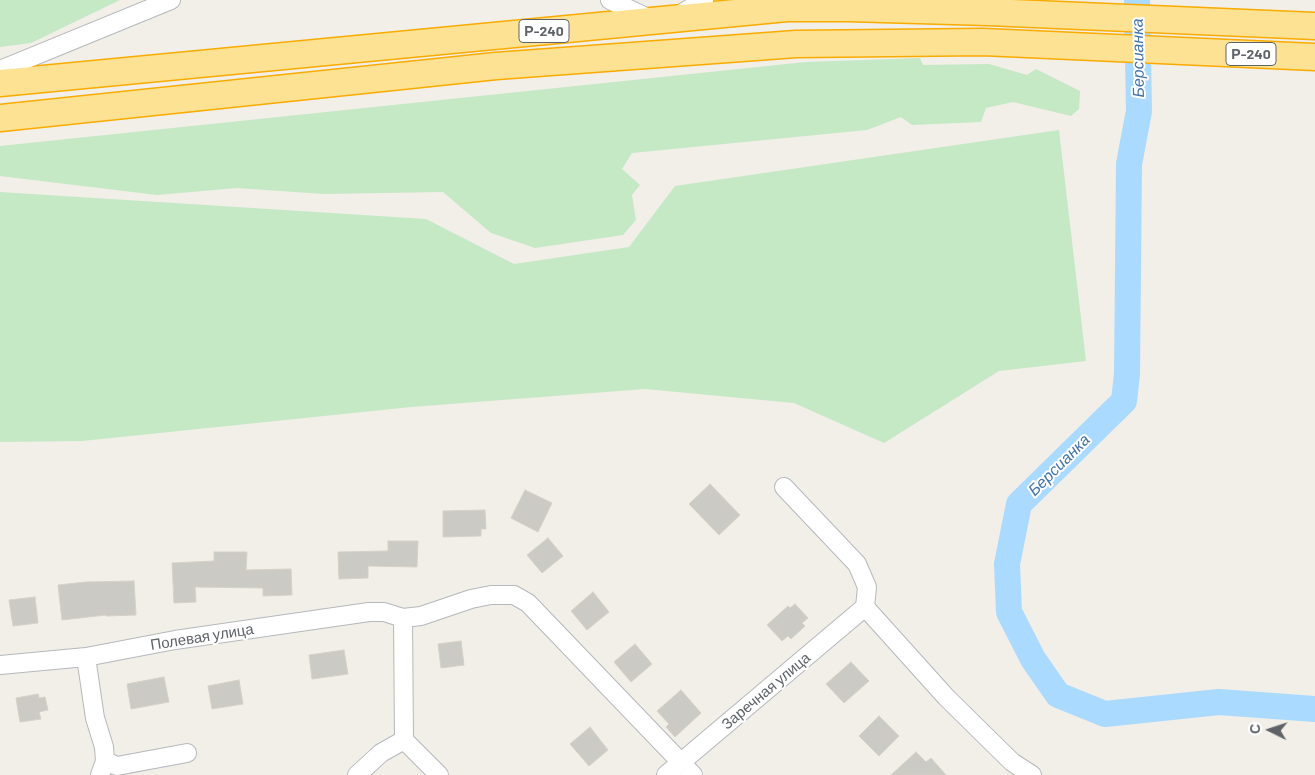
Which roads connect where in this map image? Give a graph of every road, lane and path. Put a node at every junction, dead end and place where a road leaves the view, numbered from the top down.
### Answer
1 (171, 0) edge
2 (610, 0) edge
3 (704, 0) edge
4 (664, 19) junction
5 (1315, 26) edge
6 (1315, 58) edge
7 (0, 70) edge
8 (0, 84) edge
9 (0, 118) edge
10 (784, 487) dead end
11 (865, 607) junction
12 (403, 618) junction
13 (86, 657) junction
14 (0, 665) edge
15 (404, 740) junction
16 (187, 753) dead end
17 (103, 768) edge
18 (687, 768) edge
19 (357, 775) edge
20 (439, 775) edge
21 (666, 775) edge
22 (1032, 775) edge

1 - 7 street
2 - 4 street
3 - 4 street
4 - 5 highway, Р-240
4 - 8 highway, Р-240
6 - 9 highway, Р-240
10 - 11 street
11 - 18 street, Заречная улица
11 - 22 street
12 - 13 street, Полевая улица
12 - 15 street
12 - 18 street
13 - 14 street, Полевая улица
13 - 17 street
15 - 19 street
15 - 20 street
16 - 17 street
18 - 21 street, Заречная улица

